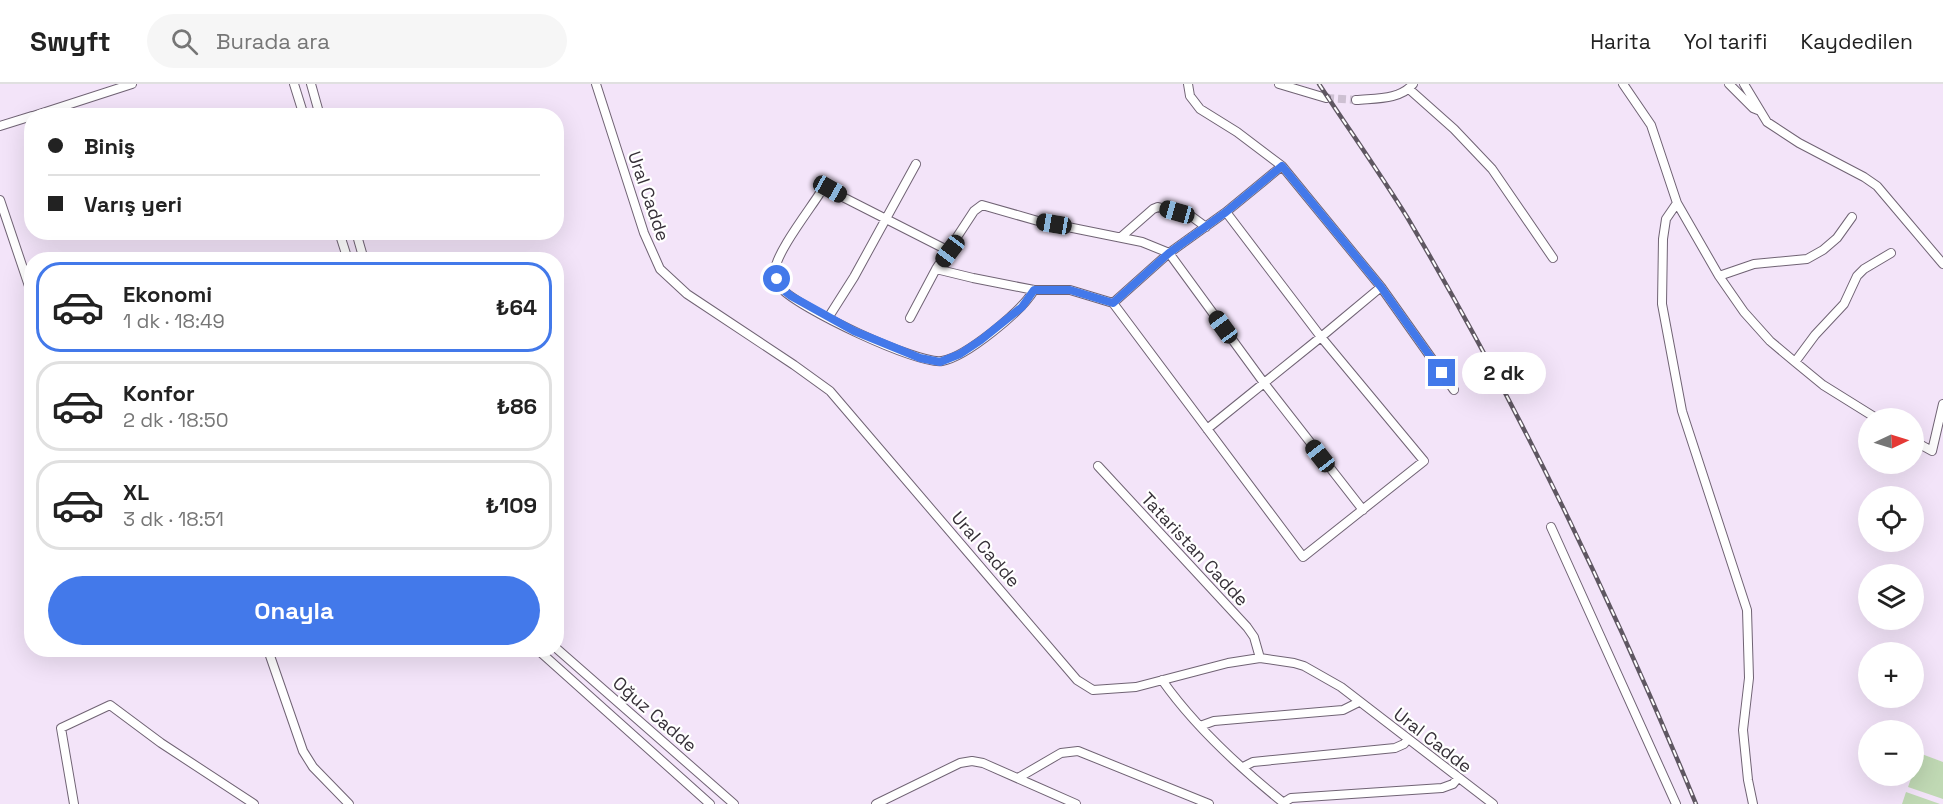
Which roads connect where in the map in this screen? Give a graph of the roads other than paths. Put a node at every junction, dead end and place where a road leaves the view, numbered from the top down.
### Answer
1 (132, 84) edge
2 (294, 84) edge
3 (311, 84) edge
4 (596, 84) edge
5 (1188, 84) edge
6 (1279, 84) edge
7 (1623, 84) edge
8 (1728, 84) edge
9 (1744, 84) edge
10 (1411, 87) edge
11 (1326, 98) tunnel mouth
12 (1356, 100) tunnel mouth
13 (57, 108) edge
14 (302, 108) edge
15 (318, 108) edge
16 (1759, 110) junction
17 (24, 118) edge
18 (0, 126) edge
19 (916, 164) dead end
20 (1282, 166) junction
21 (0, 200) edge
22 (1677, 203) junction
23 (1226, 212) junction
24 (1852, 217) dead end
25 (885, 220) junction
26 (1206, 227) junction
27 (1121, 237) junction
28 (950, 251) junction
29 (1891, 252) dead end
30 (1169, 253) junction
31 (1553, 258) dead end
32 (1943, 264) edge
33 (936, 268) junction
34 (24, 271) edge
35 (1719, 276) junction
36 (1381, 287) junction
37 (1034, 290) junction
38 (1113, 303) junction
39 (828, 318) junction
40 (910, 318) dead end
41 (1321, 338) junction
42 (1794, 362) junction
43 (1264, 383) junction
44 (1454, 390) dead end
45 (1943, 404) edge
46 (1860, 408) edge
47 (1207, 429) junction
48 (1924, 447) edge
49 (1098, 466) dead end
50 (1363, 510) junction
51 (1551, 527) dead end
52 (564, 655) edge
53 (270, 657) edge
54 (546, 657) edge
55 (1260, 658) junction
56 (1162, 680) junction
57 (1359, 702) junction
58 (1200, 726) junction
59 (1408, 739) junction
60 (1243, 767) junction
61 (1018, 778) junction
62 (1458, 778) junction
63 (1284, 803) edge
64 (74, 804) edge
65 (254, 804) edge
66 (349, 804) edge
67 (710, 804) edge
68 (734, 804) edge
69 (876, 804) edge
70 (1076, 804) edge
71 (1209, 804) edge
72 (1493, 804) edge
73 (1676, 804) edge
74 (1753, 804) edge

1 - 13 street
2 - 14 street
3 - 15 street
4 - 56 street, Ural Cadde
5 - 20 street
6 - 11 street
7 - 22 street
8 - 16 street
9 - 16 street
10 - 12 street
10 - 31 street
16 - 32 street
17 - 18 street
19 - 25 street
20 - 23 street
20 - 36 street
21 - 34 street
22 - 35 street
22 - 74 street
23 - 26 street
23 - 41 street
24 - 35 street
25 - 28 street
25 - 39 street
25 - 39 street
26 - 27 street
26 - 30 street
27 - 28 street
27 - 30 street
28 - 33 street
29 - 42 street
30 - 38 street
30 - 43 street
33 - 37 street
33 - 40 street
35 - 42 street
36 - 41 street
36 - 44 street
37 - 38 street
37 - 39 street
38 - 47 street
41 - 43 street
41 - 50 street
42 - 46 street
43 - 47 street
43 - 50 street
45 - 48 street
47 - 50 street
49 - 55 street, Tataristan Cadde
51 - 73 street
52 - 68 street, Oğuz Cadde
53 - 66 street
54 - 67 street, Oğuz Cadde
55 - 56 street, Ural Cadde
55 - 57 street, Ural Cadde
56 - 58 street
57 - 58 street
57 - 59 street, Ural Cadde
58 - 60 street
59 - 60 street
59 - 62 street, Ural Cadde
60 - 63 street
61 - 69 street
61 - 70 street
61 - 71 street
62 - 63 street
62 - 72 street, Ural Cadde
64 - 65 street

